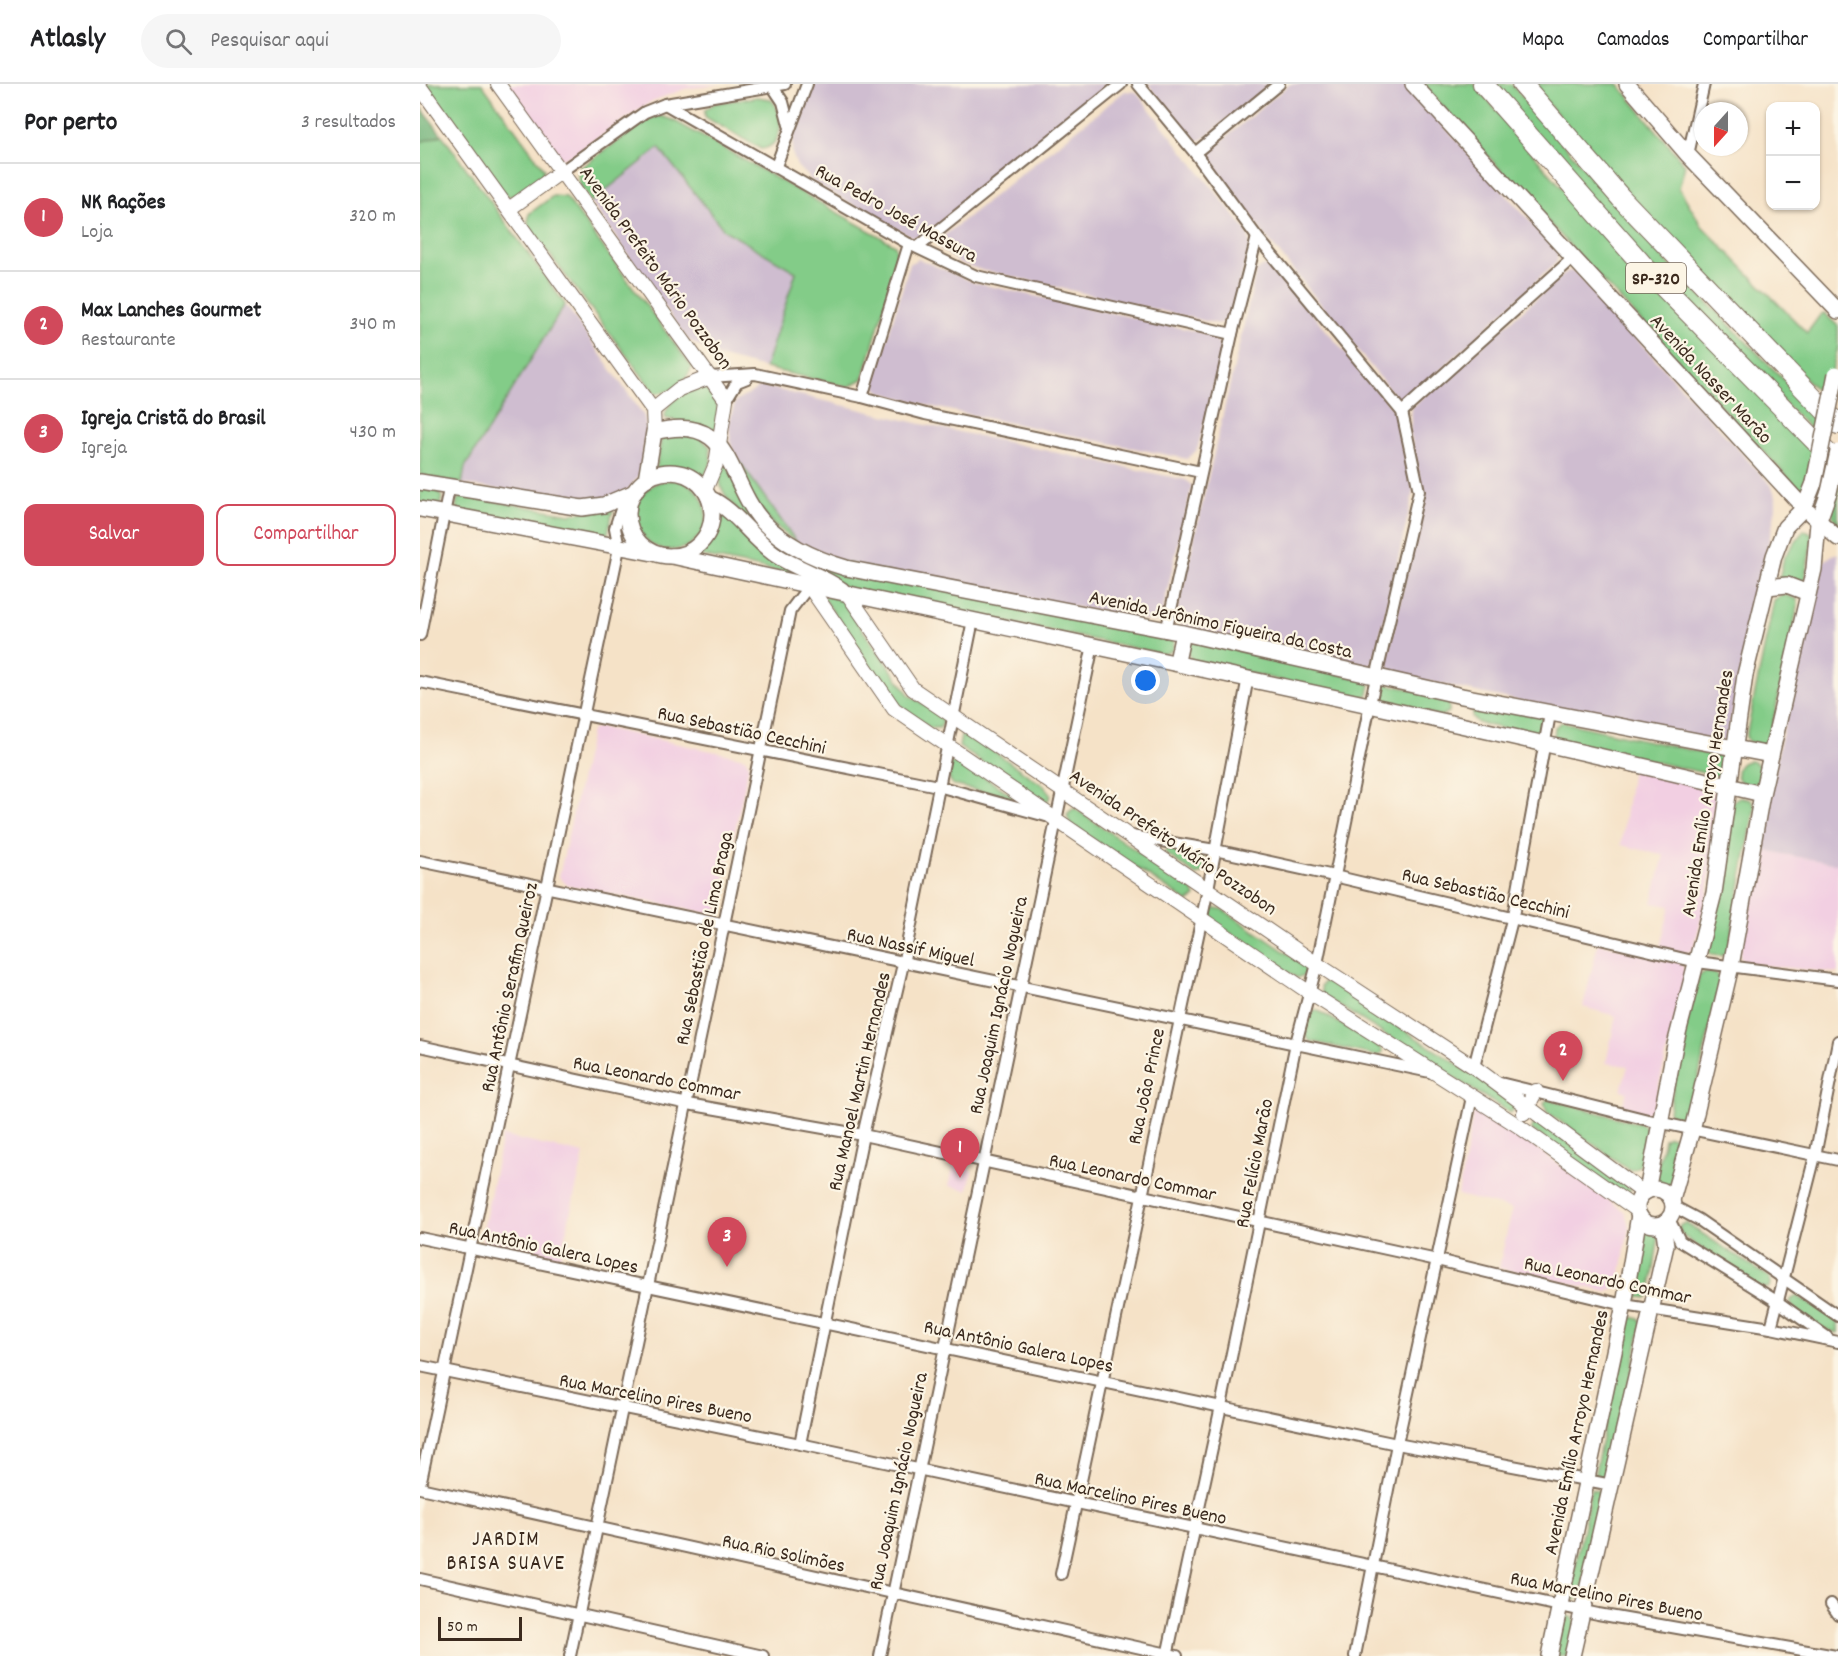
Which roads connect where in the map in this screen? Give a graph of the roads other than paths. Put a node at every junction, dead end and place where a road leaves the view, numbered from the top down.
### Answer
1 (498, 84) edge
2 (785, 84) edge
3 (807, 84) edge
4 (1121, 84) edge
5 (1138, 84) edge
6 (1279, 84) edge
7 (1413, 84) edge
8 (1483, 84) edge
9 (1522, 84) edge
10 (1627, 84) edge
11 (1704, 84) edge
12 (420, 87) edge
13 (772, 87) junction
14 (665, 104) junction
15 (789, 125) junction
16 (1195, 153) junction
17 (1688, 155) junction
18 (776, 166) junction
19 (562, 171) junction
20 (509, 209) junction
21 (1257, 237) junction
22 (914, 245) junction
23 (1573, 258) junction
24 (1838, 311) edge
25 (1232, 334) junction
26 (1837, 371) edge
27 (755, 374) junction
28 (710, 377) junction
29 (862, 397) junction
30 (726, 400) junction
31 (653, 411) junction
32 (1402, 412) junction
33 (1838, 424) edge
34 (654, 432) junction
35 (719, 444) junction
36 (1838, 452) edge
37 (1838, 464) edge
38 (1201, 472) junction
39 (646, 480) junction
40 (420, 482) edge
41 (449, 489) junction
42 (707, 494) junction
43 (632, 497) junction
44 (1804, 508) junction
45 (420, 509) edge
46 (445, 515) junction
47 (1818, 523) junction
48 (1838, 538) edge
49 (619, 548) junction
50 (656, 554) junction
51 (672, 556) junction
52 (809, 586) junction
53 (1767, 587) junction
54 (847, 593) junction
55 (1808, 593) junction
56 (973, 620) junction
57 (1166, 632) junction
58 (1183, 633) junction
59 (420, 635) edge
60 (1093, 645) junction
61 (1177, 662) junction
62 (1248, 677) junction
63 (1376, 678) junction
64 (420, 682) edge
65 (1370, 704) junction
66 (583, 713) junction
67 (1550, 714) junction
68 (953, 717) junction
69 (1544, 741) junction
70 (947, 746) junction
71 (1733, 749) junction
72 (761, 753) junction
73 (1771, 755) junction
74 (938, 786) junction
75 (1728, 786) junction
76 (1061, 789) junction
77 (1762, 794) junction
78 (1055, 819) junction
79 (1127, 835) junction
80 (1215, 850) junction
81 (420, 861) edge
82 (1334, 876) junction
83 (547, 887) junction
84 (1208, 889) junction
85 (1513, 916) junction
86 (1201, 918) junction
87 (723, 924) junction
88 (1697, 962) junction
89 (903, 964) junction
90 (1317, 964) junction
91 (1731, 966) junction
92 (1838, 980) edge
93 (1020, 987) junction
94 (1310, 993) junction
95 (1178, 1019) junction
96 (1838, 1041) edge
97 (1296, 1043) junction
98 (420, 1046) edge
99 (510, 1065) junction
100 (1474, 1067) junction
101 (1430, 1072) junction
102 (1493, 1081) junction
103 (1536, 1091) junction
104 (1472, 1097) junction
105 (688, 1104) junction
106 (1528, 1106) junction
107 (1660, 1123) junction
108 (1517, 1125) junction
109 (1692, 1130) junction
110 (862, 1135) junction
111 (1815, 1156) junction
112 (1838, 1160) edge
113 (983, 1161) junction
114 (1646, 1192) junction
115 (1140, 1195) junction
116 (1669, 1212) junction
117 (1638, 1213) junction
118 (1259, 1222) junction
119 (420, 1239) edge
120 (472, 1250) junction
121 (1437, 1260) junction
122 (1784, 1279) junction
123 (648, 1287) junction
124 (1778, 1302) junction
125 (1624, 1305) junction
126 (1650, 1309) junction
127 (1838, 1316) edge
128 (826, 1323) junction
129 (1771, 1328) junction
130 (1835, 1341) edge
131 (943, 1347) junction
132 (420, 1366) edge
133 (446, 1372) junction
134 (1102, 1382) junction
135 (1221, 1406) junction
136 (621, 1409) junction
137 (800, 1444) junction
138 (1397, 1444) junction
139 (918, 1470) junction
140 (1586, 1479) junction
141 (1612, 1485) junction
142 (420, 1486) edge
143 (1076, 1503) junction
144 (597, 1529) junction
145 (1194, 1530) junction
146 (1374, 1566) junction
147 (1061, 1574) dead end
148 (420, 1579) edge
149 (893, 1594) junction
150 (1831, 1604) dead end
151 (1559, 1605) junction
152 (1582, 1610) junction
153 (578, 1614) junction
154 (1838, 1614) edge
155 (1170, 1655) edge
156 (570, 1656) edge
157 (763, 1656) edge
158 (880, 1656) edge
159 (1355, 1656) edge
160 (1549, 1656) edge
161 (1572, 1656) edge
162 (1836, 1656) edge

1 - 19 street, Avenida Prefeito Mário Pozzobon
2 - 13 street
3 - 15 street
4 - 22 street
5 - 16 street
6 - 16 street
7 - 23 main road, Avenida Nasser Marão
8 - 37 highway, SP-320
9 - 33 highway, SP-320
10 - 17 main road
11 - 17 street
12 - 20 street
13 - 14 street
13 - 15 street
14 - 18 street, Rua Pedro José Massura
14 - 19 street
15 - 18 street
16 - 21 street
17 - 24 main road
18 - 22 street, Rua Pedro José Massura
19 - 20 street
19 - 28 street, Avenida Prefeito Mário Pozzobon
20 - 31 street
21 - 25 street
21 - 32 street
22 - 25 street, Rua Pedro José Massura
22 - 29 street
23 - 32 street
23 - 44 main road, Avenida Nasser Marão
25 - 38 street
26 - 44 main road, Avenida Emílio Arroyo Hernandes, bridge
27 - 28 street
27 - 29 street
27 - 30 street
28 - 30 street, Avenida Prefeito Mário Pozzobon
28 - 31 street
29 - 38 street
30 - 35 street, Avenida Prefeito Mário Pozzobon
31 - 34 street
32 - 63 street, Rua Felício Marão
34 - 35 main road
34 - 39 main road
35 - 42 street, Avenida Prefeito Mário Pozzobon
35 - 57 main road, Avenida Jerônimo Figueira da Costa
36 - 47 main road, bridge
38 - 57 street
39 - 42 main road
39 - 43 main road
40 - 41 main road
41 - 43 main road
41 - 46 street
42 - 51 main road
42 - 54 main road, Avenida Prefeito Mário Pozzobon
43 - 49 street, Rua Antônio Serafim Queiroz
43 - 50 main road
44 - 47 main road, Avenida Nasser Marão
44 - 53 main road, Avenida Emílio Arroyo Hernandes
45 - 46 main road
46 - 49 main road
46 - 59 street
47 - 48 main road, Avenida Nasser Marão
47 - 55 main road
49 - 50 main road
49 - 66 street, Rua Antônio Serafim Queiroz
50 - 51 main road
51 - 52 main road
52 - 54 main road
52 - 70 street
52 - 72 street, Rua Sebastião de Lima Braga
53 - 55 main road
53 - 71 main road, Avenida Emílio Arroyo Hernandes
54 - 56 main road
54 - 68 street, Avenida Prefeito Mário Pozzobon
55 - 73 main road
56 - 60 main road
56 - 68 street, Rua Manoel Martin Hernandes
57 - 58 main road, Avenida Jerônimo Figueira da Costa
58 - 61 main road
58 - 63 main road, Avenida Jerônimo Figueira da Costa
60 - 61 main road
60 - 76 street, Rua Joaquim Ignácio Nogueira
61 - 62 main road
62 - 65 main road
62 - 80 street, Rua João Prince
63 - 65 street, Rua Felício Marão
63 - 67 main road, Avenida Jerônimo Figueira da Costa
64 - 66 street, Rua Sebastião Cecchini
65 - 69 main road
65 - 82 street, Rua Felício Marão
66 - 72 street, Rua Sebastião Cecchini
66 - 83 street, Rua Antônio Serafim Queiroz
67 - 69 street
67 - 71 main road, Avenida Jerônimo Figueira da Costa
68 - 70 street, Rua Manoel Martin Hernandes
68 - 76 street, Avenida Prefeito Mário Pozzobon
69 - 75 main road
69 - 85 street
70 - 74 street, Rua Manoel Martin Hernandes
70 - 78 street
71 - 73 main road, Avenida Jerônimo Figueira da Costa
71 - 75 main road, Avenida Emílio Arroyo Hernandes
72 - 74 street, Rua Sebastião Cecchini
72 - 87 street, Rua Sebastião de Lima Braga
73 - 77 main road
74 - 78 street, Rua Sebastião Cecchini
74 - 89 street, Rua Manoel Martin Hernandes
75 - 77 main road
75 - 88 main road, Avenida Emílio Arroyo Hernandes
76 - 78 street, Rua Joaquim Ignácio Nogueira
76 - 79 street, Avenida Prefeito Mário Pozzobon
77 - 91 main road
78 - 86 street
78 - 93 street, Rua Joaquim Ignácio Nogueira
79 - 80 street, Rua Sebastião Cecchini
79 - 84 street, Avenida Prefeito Mário Pozzobon
80 - 82 street, Rua Sebastião Cecchini
80 - 84 street, Rua João Prince
81 - 83 street, Rua Nassif Miguel
82 - 85 street, Rua Sebastião Cecchini
82 - 90 street, Rua Felício Marão
83 - 87 street, Rua Nassif Miguel
83 - 99 street, Rua Antônio Serafim Queiroz
84 - 86 street, Rua João Prince
84 - 90 street, Avenida Prefeito Mário Pozzobon
85 - 88 street, Rua Sebastião Cecchini
85 - 100 street
86 - 94 street
86 - 95 street, Rua João Prince
87 - 89 street, Rua Nassif Miguel
87 - 105 street, Rua Sebastião de Lima Braga
88 - 91 street, Rua Sebastião Cecchini
88 - 107 main road, Avenida Emílio Arroyo Hernandes
89 - 93 street, Rua Nassif Miguel
89 - 110 street, Rua Manoel Martin Hernandes
90 - 94 street, Rua Felício Marão
90 - 100 street, Avenida Prefeito Mário Pozzobon
91 - 92 street, Rua Sebastião Cecchini
91 - 109 main road
93 - 95 street, Rua Nassif Miguel
93 - 113 street, Rua Joaquim Ignácio Nogueira
94 - 97 street, Rua Felício Marão
94 - 101 street
95 - 97 street, Rua Nassif Miguel
95 - 115 street, Rua João Prince
96 - 111 street
97 - 101 street, Rua Nassif Miguel
97 - 118 street, Rua Felício Marão
98 - 99 street, Rua Leonardo Commar
99 - 105 street, Rua Leonardo Commar
99 - 120 street, Rua Antônio Serafim Queiroz
100 - 102 street, Avenida Prefeito Mário Pozzobon
101 - 104 street
102 - 103 street
102 - 106 street, Avenida Prefeito Mário Pozzobon
103 - 106 street
103 - 107 street
104 - 108 street
104 - 121 street
105 - 110 street, Rua Leonardo Commar
105 - 123 street, Rua Sebastião de Lima Braga
106 - 108 street
106 - 114 street, Avenida Prefeito Mário Pozzobon
107 - 109 street
107 - 114 main road, Avenida Emílio Arroyo Hernandes
108 - 117 street
109 - 111 street
109 - 116 main road
110 - 113 street, Rua Leonardo Commar
110 - 128 street, Rua Manoel Martin Hernandes
111 - 112 street
111 - 122 street
113 - 115 street, Rua Leonardo Commar
113 - 131 street, Rua Joaquim Ignácio Nogueira
114 - 116 main road
114 - 117 main road, Avenida Emílio Arroyo Hernandes
115 - 118 street, Rua Leonardo Commar
115 - 134 street, Rua João Prince
116 - 117 main road
116 - 122 street
116 - 124 street
116 - 126 main road
117 - 125 main road, Avenida Emílio Arroyo Hernandes
118 - 121 street, Rua Leonardo Commar
118 - 135 street, Rua Felício Marão
119 - 120 street, Rua Antônio Galera Lopes
120 - 123 street, Rua Antônio Galera Lopes
120 - 133 street, Rua Antônio Serafim Queiroz
121 - 125 street, Rua Leonardo Commar
121 - 138 street
122 - 124 street
122 - 127 street
123 - 128 street, Rua Antônio Galera Lopes
123 - 136 street, Rua Sebastião de Lima Braga
124 - 129 street
124 - 130 street
125 - 126 street, Rua Leonardo Commar
125 - 140 main road, Avenida Emílio Arroyo Hernandes
126 - 129 street, Rua Leonardo Commar
126 - 141 main road
128 - 131 street, Rua Antônio Galera Lopes
128 - 137 street, Rua Manoel Martin Hernandes
129 - 130 street, Rua Leonardo Commar
131 - 134 street, Rua Antônio Galera Lopes
131 - 139 street, Rua Joaquim Ignácio Nogueira
132 - 133 street, Rua Marcelino Pires Bueno
133 - 136 street, Rua Marcelino Pires Bueno
133 - 142 street, Rua Antônio Serafim Queiroz
134 - 135 street, Rua Antônio Galera Lopes
134 - 143 street, Rua João Prince
135 - 138 street, Rua Antônio Galera Lopes
135 - 145 street, Rua Felício Marão
136 - 137 street, Rua Marcelino Pires Bueno
136 - 144 street, Rua Sebastião de Lima Braga
137 - 139 street, Rua Marcelino Pires Bueno
138 - 140 street, Rua Antônio Galera Lopes
138 - 146 street
139 - 143 street, Rua Marcelino Pires Bueno
139 - 149 street, Rua Joaquim Ignácio Nogueira
140 - 141 street, Rua Antônio Galera Lopes
140 - 151 main road, Avenida Emílio Arroyo Hernandes
141 - 152 main road
142 - 144 street, Rua Rio Solimões
143 - 145 street, Rua Marcelino Pires Bueno
143 - 147 street, Rua João Prince
144 - 149 street, Rua Rio Solimões
144 - 153 street, Rua Sebastião de Lima Braga
145 - 146 street, Rua Marcelino Pires Bueno
145 - 155 street, Rua Felício Marão
146 - 151 street, Rua Marcelino Pires Bueno
146 - 159 street
148 - 153 street
149 - 155 street, Rua Rio Solimões
149 - 158 street, Rua Joaquim Ignácio Nogueira
150 - 154 street
151 - 152 street, Rua Marcelino Pires Bueno
151 - 160 main road, Avenida Emílio Arroyo Hernandes
152 - 161 main road
152 - 162 street, Rua Marcelino Pires Bueno
153 - 156 street, Rua Sebastião de Lima Braga
153 - 157 street

